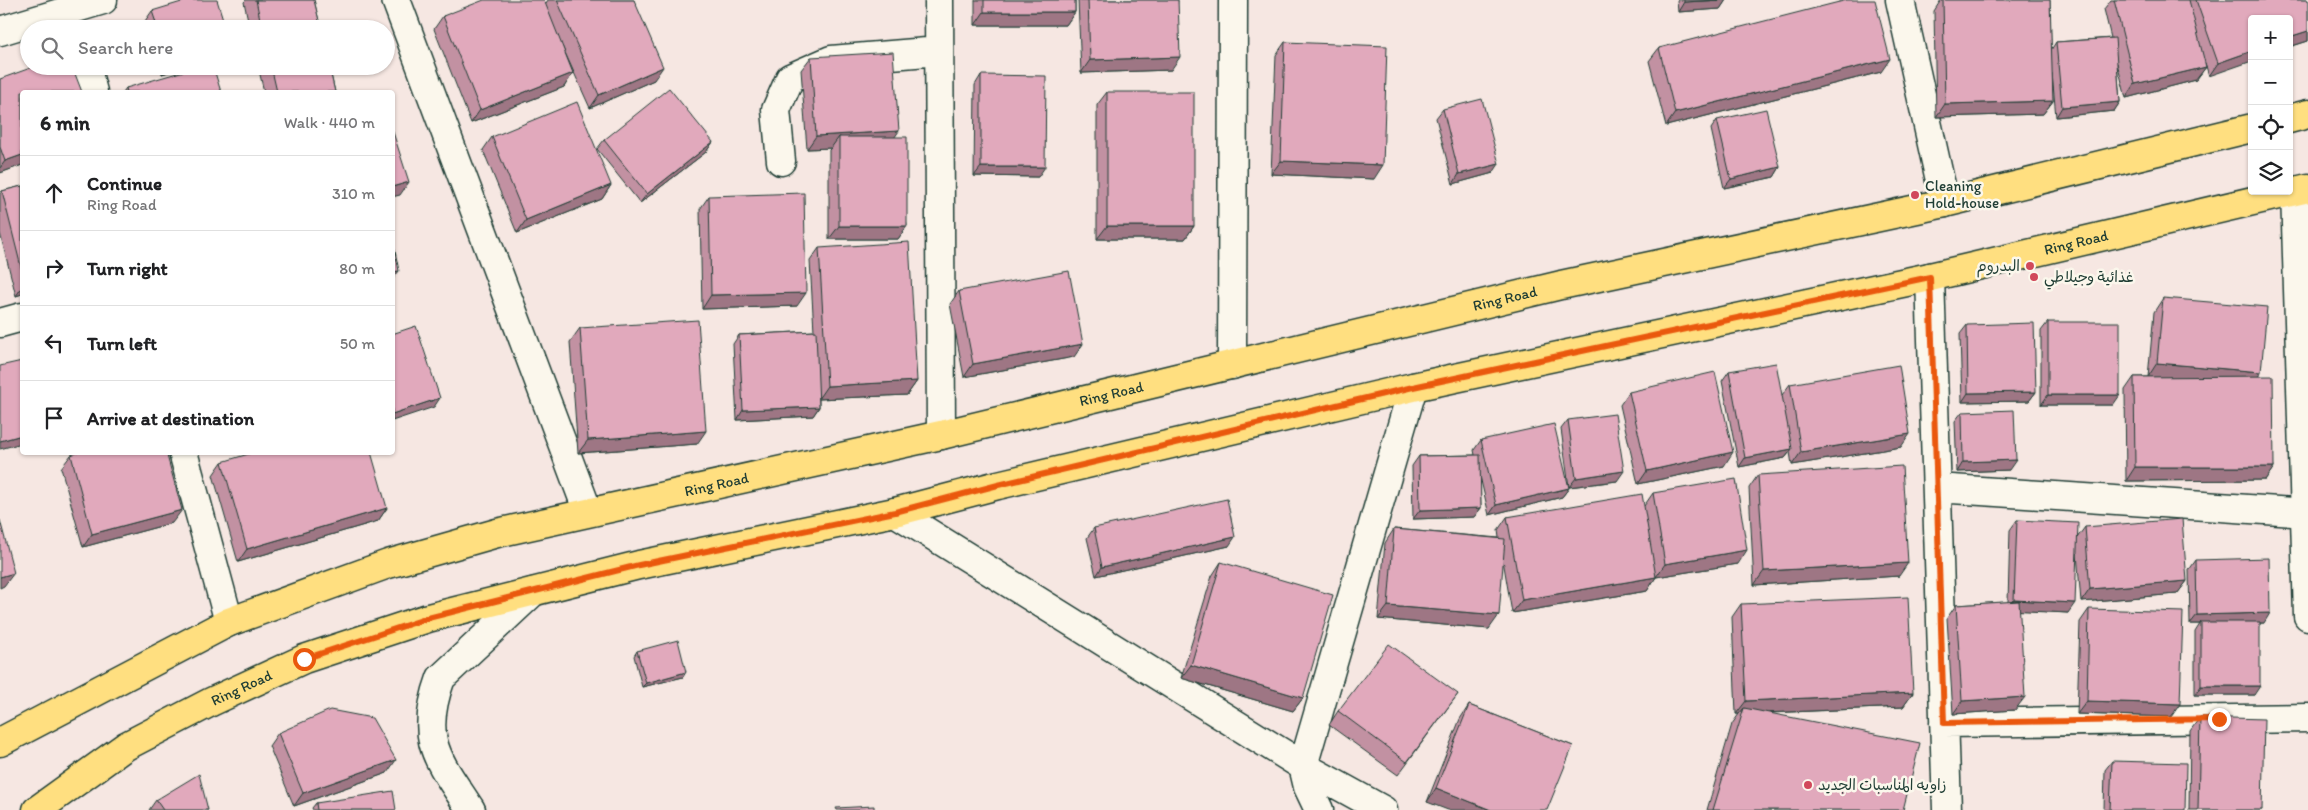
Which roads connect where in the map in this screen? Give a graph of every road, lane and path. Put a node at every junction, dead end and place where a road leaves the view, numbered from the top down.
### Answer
1 (104, 0) edge
2 (396, 0) edge
3 (939, 0) edge
4 (1233, 0) edge
5 (1900, 0) edge
6 (75, 13) edge
7 (46, 20) edge
8 (20, 26) edge
9 (0, 31) edge
10 (939, 51) junction
11 (88, 75) edge
12 (92, 90) edge
13 (2308, 114) edge
14 (2293, 118) edge
15 (2248, 129) edge
16 (781, 161) dead end
17 (2302, 189) edge
18 (1945, 203) junction
19 (1930, 277) junction
20 (20, 318) edge
21 (0, 323) edge
22 (1232, 365) junction
23 (1413, 387) junction
24 (941, 436) junction
25 (184, 455) edge
26 (1937, 488) junction
27 (588, 512) junction
28 (895, 512) junction
29 (2306, 513) edge
30 (533, 592) junction
31 (2308, 616) edge
32 (230, 622) junction
33 (2308, 718) edge
34 (1944, 723) junction
35 (0, 742) edge
36 (1302, 766) junction
37 (37, 810) edge
38 (471, 810) edge
39 (1319, 810) edge
40 (1383, 810) edge
41 (1947, 810) edge

1 - 6 street
2 - 27 street
3 - 10 street
4 - 22 street
5 - 18 street
6 - 7 street
8 - 9 street
10 - 16 street
10 - 24 street
11 - 12 street
13 - 14 main road
15 - 18 main road, Ring Road
17 - 19 main road, Ring Road
17 - 29 street
18 - 22 main road, Ring Road
19 - 23 main road, Ring Road
19 - 26 street
20 - 21 street
22 - 24 main road, Ring Road
23 - 28 main road, Ring Road
23 - 36 street
24 - 27 main road, Ring Road
25 - 32 street
26 - 29 street
26 - 34 street
27 - 32 main road, Ring Road
28 - 30 main road, Ring Road
28 - 36 street
29 - 31 street
30 - 37 main road, Ring Road
30 - 38 street
32 - 35 main road, Ring Road
33 - 34 street
34 - 41 street
36 - 39 street
36 - 40 street

